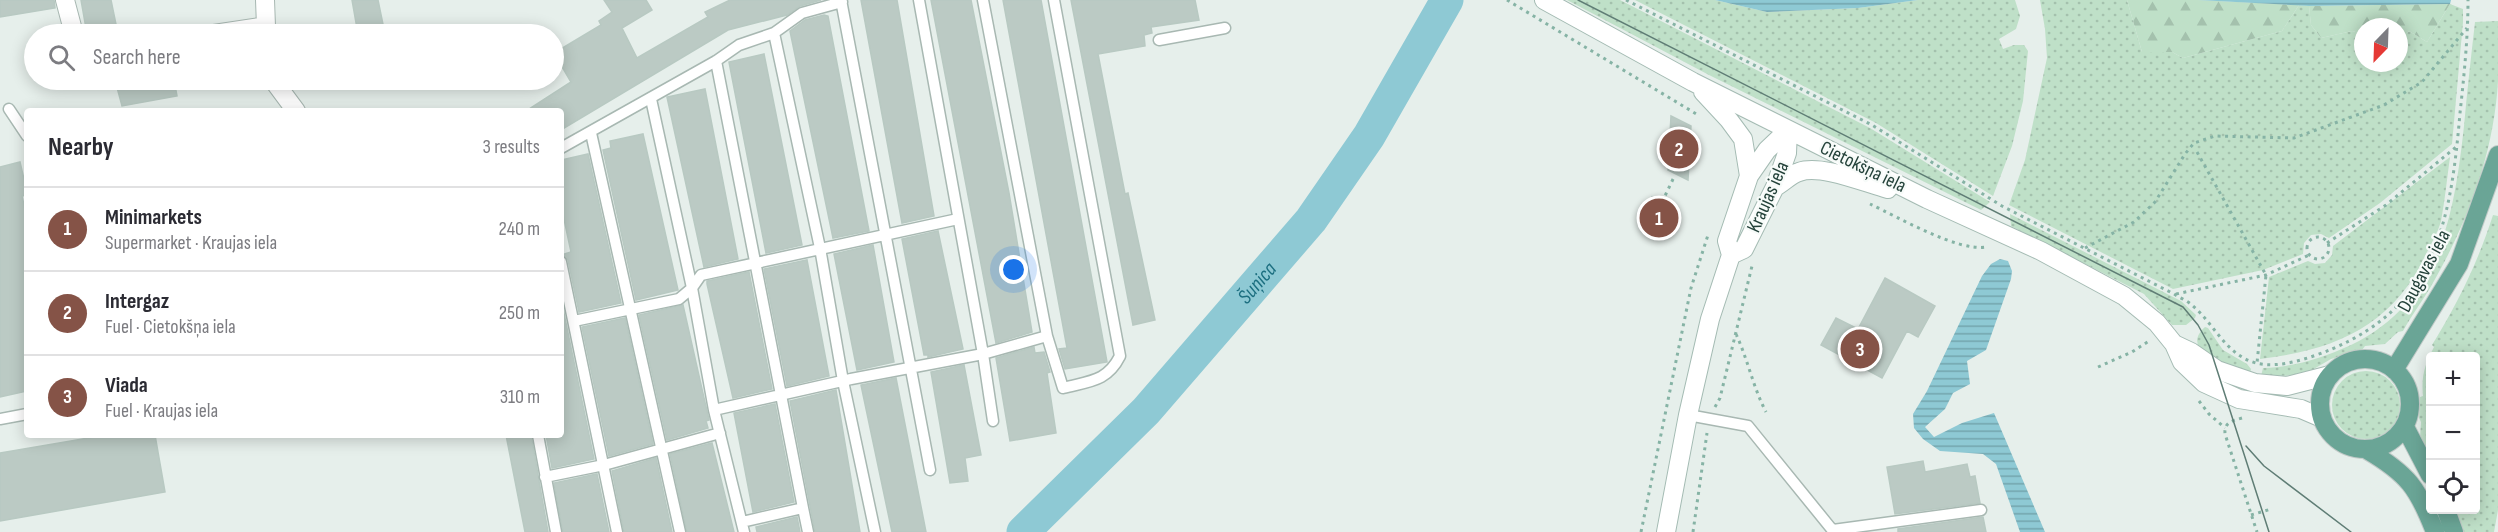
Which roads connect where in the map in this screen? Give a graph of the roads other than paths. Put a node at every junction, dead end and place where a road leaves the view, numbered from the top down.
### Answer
1 (65, 0) edge
2 (265, 0) edge
3 (919, 0) edge
4 (983, 0) edge
5 (1054, 0) edge
6 (1544, 0) edge
7 (841, 1) edge
8 (71, 24) edge
9 (264, 24) edge
10 (1225, 28) dead end
11 (774, 33) junction
12 (1159, 40) dead end
13 (716, 61) junction
14 (1693, 82) junction
15 (280, 90) edge
16 (651, 99) junction
17 (294, 108) edge
18 (9, 109) dead end
19 (1788, 130) junction
20 (24, 132) edge
21 (591, 133) junction
22 (564, 146) edge
23 (2498, 155) edge
24 (1749, 176) junction
25 (1775, 187) junction
26 (1927, 199) junction
27 (958, 219) junction
28 (885, 235) junction
29 (820, 248) junction
30 (1731, 255) junction
31 (754, 261) junction
32 (564, 276) edge
33 (692, 288) junction
34 (631, 308) junction
35 (574, 321) junction
36 (1047, 336) junction
37 (2174, 344) junction
38 (983, 354) junction
39 (910, 368) junction
40 (2394, 370) junction
41 (2330, 375) junction
42 (843, 381) junction
43 (780, 396) junction
44 (714, 410) junction
45 (24, 415) edge
46 (1688, 415) junction
47 (2322, 418) junction
48 (0, 419) edge
49 (993, 421) dead end
50 (2404, 427) junction
51 (720, 432) junction
52 (538, 438) edge
53 (662, 448) junction
54 (2367, 450) junction
55 (604, 465) junction
56 (2426, 468) edge
57 (930, 470) dead end
58 (545, 477) junction
59 (803, 508) junction
60 (1982, 510) dead end
61 (2447, 514) edge
62 (743, 527) edge
63 (1833, 531) edge
64 (555, 532) edge
65 (617, 532) edge
66 (680, 532) edge
67 (808, 532) edge
68 (875, 532) edge
69 (1666, 532) edge
70 (2435, 532) edge
71 (2454, 532) edge

1 - 8 street
2 - 9 street
3 - 27 lane
4 - 36 lane
5 - 36 lane
6 - 14 street, Cietokšņa iela
7 - 11 lane
7 - 28 lane
10 - 12 lane
11 - 13 lane
11 - 29 lane
13 - 16 lane
13 - 31 lane
14 - 19 street, Cietokšņa iela
14 - 24 street
15 - 17 street
16 - 21 lane
16 - 33 lane
18 - 20 lane
19 - 24 street, Kraujas iela
19 - 25 street, Kraujas iela
19 - 26 street, Cietokšņa iela
21 - 22 lane
21 - 34 lane
23 - 40 main road, Daugavas iela
24 - 30 street, Kraujas iela
25 - 26 street
25 - 30 street, Kraujas iela
26 - 37 street, Cietokšņa iela
27 - 28 lane
27 - 38 lane
28 - 29 lane
28 - 39 lane
29 - 31 lane
29 - 42 lane
30 - 46 street, Kraujas iela
31 - 33 lane
31 - 43 lane
32 - 35 lane
33 - 34 lane
33 - 44 lane
34 - 35 lane
34 - 53 lane
35 - 55 lane
36 - 38 lane
37 - 41 street, Cietokšņa iela
37 - 47 street, Cietokšņa iela
38 - 39 lane
38 - 49 lane
39 - 42 lane
39 - 57 lane
40 - 41 main road
40 - 50 main road
41 - 47 main road
42 - 43 lane
42 - 68 lane
43 - 44 lane
43 - 59 lane
44 - 51 lane
45 - 48 lane
46 - 63 lane
46 - 69 street, Kraujas iela
47 - 54 main road
50 - 54 main road
50 - 56 main road
51 - 53 lane
51 - 62 lane
52 - 58 lane
53 - 55 lane
53 - 66 lane
54 - 70 main road
55 - 58 lane
55 - 65 lane
58 - 64 lane
59 - 62 lane
59 - 67 lane
60 - 63 lane
61 - 71 main road

